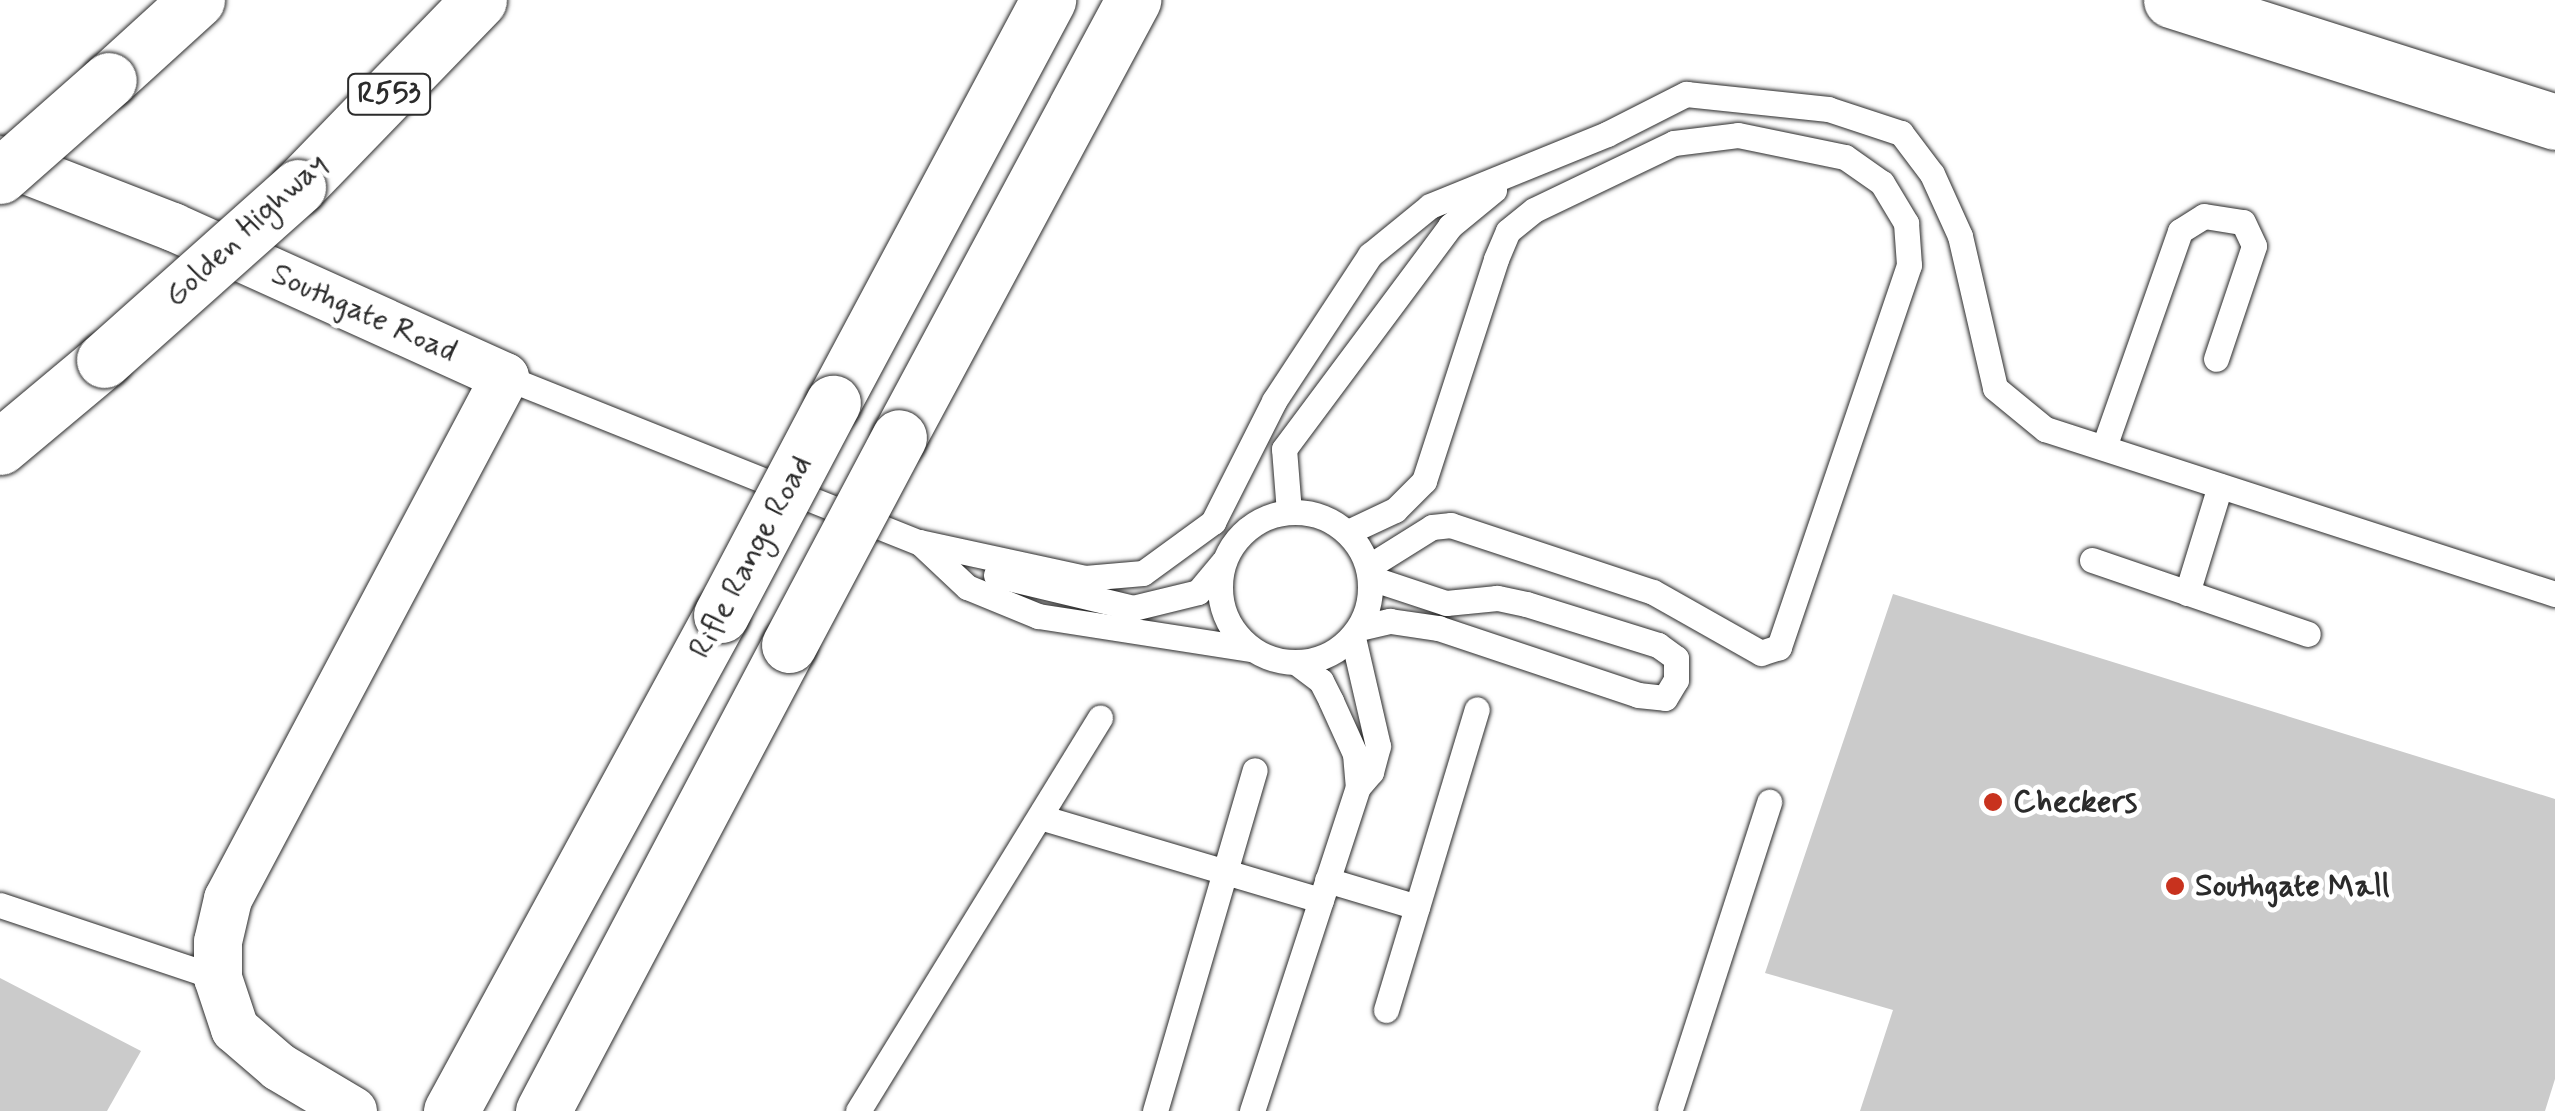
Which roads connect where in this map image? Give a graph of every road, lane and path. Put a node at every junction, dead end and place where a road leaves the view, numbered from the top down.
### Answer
1 (197, 0) edge
2 (479, 0) edge
3 (1048, 0) edge
4 (2171, 0) edge
5 (1124, 17) edge
6 (2555, 122) edge
7 (0, 160) edge
8 (1513, 174) junction
9 (0, 176) edge
10 (2216, 359) dead end
11 (505, 377) junction
12 (0, 446) edge
13 (2104, 447) junction
14 (2220, 486) junction
15 (1289, 512) junction
16 (1214, 522) junction
17 (1253, 524) junction
18 (1348, 532) junction
19 (918, 542) junction
20 (2092, 560) dead end
21 (1223, 562) junction
22 (1370, 573) junction
23 (2187, 593) junction
24 (2555, 594) edge
25 (1356, 633) junction
26 (2308, 634) dead end
27 (1250, 649) junction
28 (1297, 663) junction
29 (1477, 708) dead end
30 (1100, 718) dead end
31 (1255, 770) dead end
32 (1358, 787) junction
33 (1769, 802) dead end
34 (1040, 817) junction
35 (1224, 875) junction
36 (1324, 890) junction
37 (0, 905) edge
38 (1417, 907) junction
39 (218, 978) junction
40 (1386, 1010) dead end
41 (1670, 1109) edge
42 (353, 1111) edge
43 (451, 1111) edge
44 (543, 1111) edge
45 (858, 1111) edge
46 (1155, 1111) edge
47 (1252, 1111) edge

1 - 9 main road, bridge
2 - 12 main road, Golden Highway / R553, bridge
3 - 43 main road, Rifle Range Road, bridge
4 - 6 main road
5 - 44 main road, bridge
7 - 11 street, Southgate Road
8 - 13 lane
8 - 15 lane
8 - 16 lane
10 - 13 lane
11 - 19 lane
11 - 39 street
13 - 14 lane
14 - 23 lane
14 - 24 lane
15 - 17 lane
15 - 18 lane
16 - 17 lane
16 - 19 lane
17 - 21 lane
18 - 22 lane
18 - 22 lane
19 - 21 lane
19 - 27 lane
20 - 23 lane
21 - 27 lane
22 - 25 lane
22 - 25 lane
23 - 26 lane
25 - 28 lane
25 - 32 lane
27 - 28 lane
28 - 32 lane
29 - 38 lane
30 - 34 lane
31 - 35 lane
32 - 36 lane
33 - 41 lane
34 - 35 lane
34 - 45 lane
35 - 36 lane
35 - 46 lane
36 - 38 lane
36 - 47 lane
37 - 39 lane
38 - 40 lane
39 - 42 street

